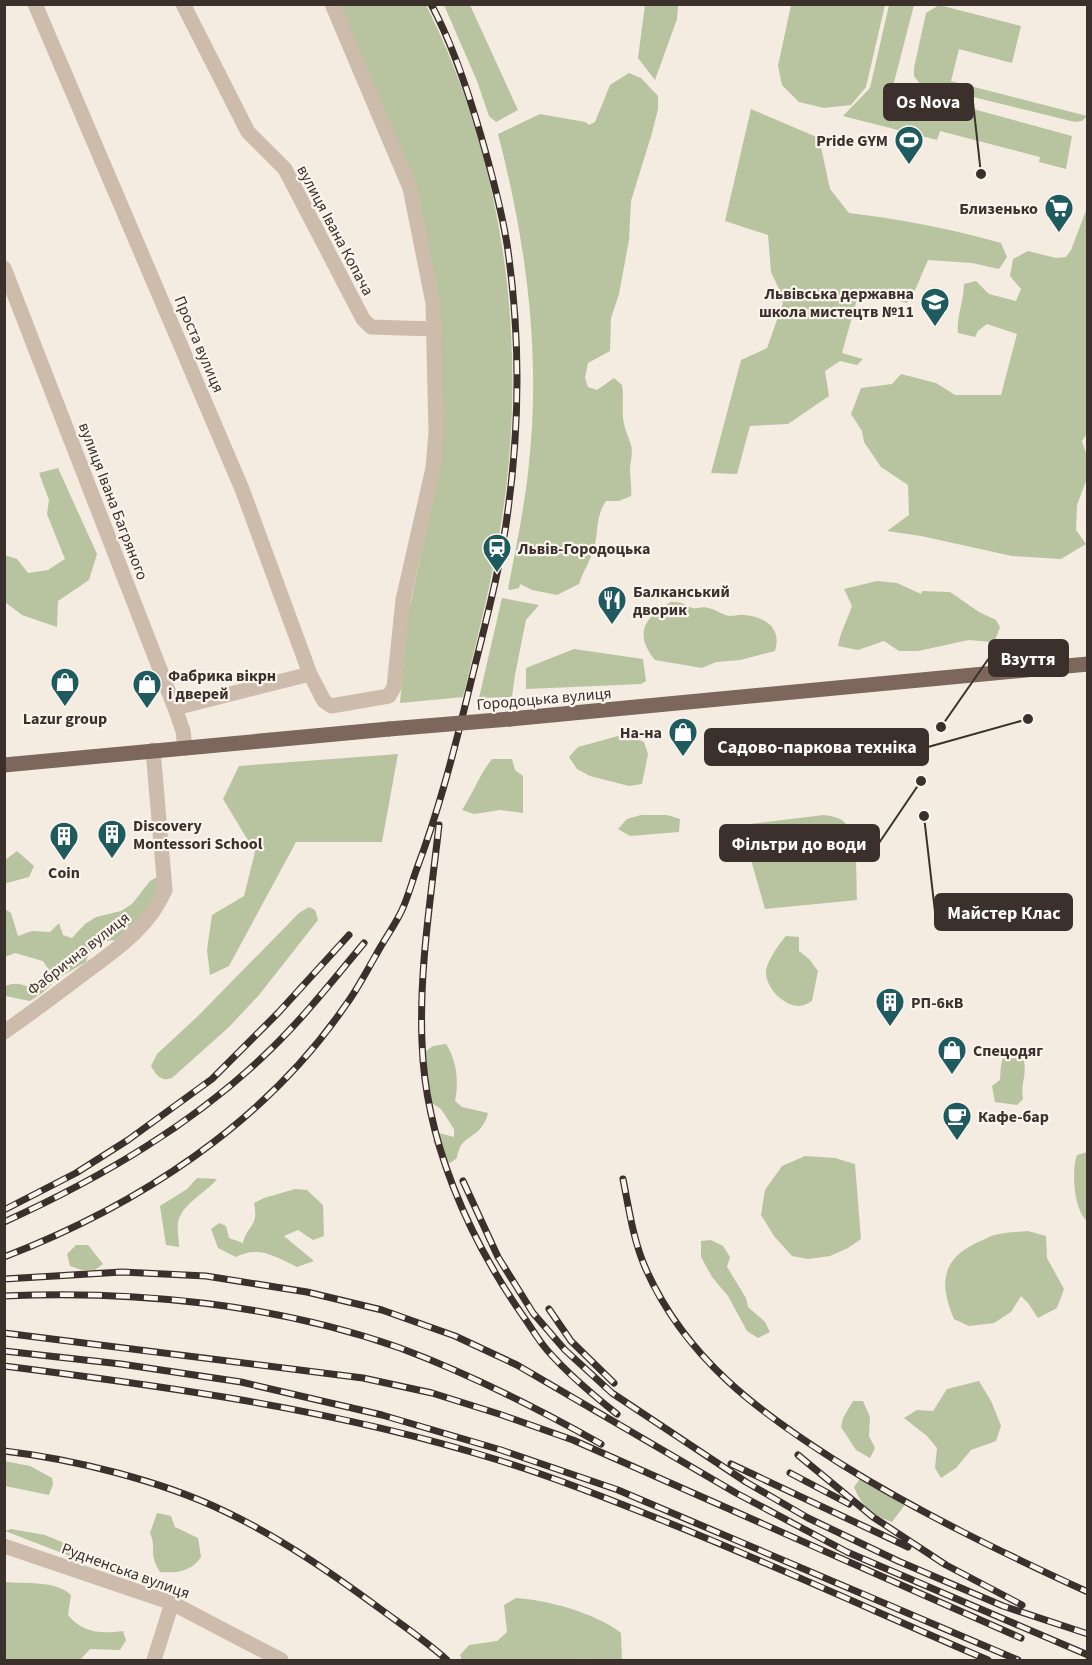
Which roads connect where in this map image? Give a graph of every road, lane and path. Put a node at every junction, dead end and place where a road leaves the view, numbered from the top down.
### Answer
1 (36, 4) edge
2 (183, 4) edge
3 (332, 4) edge
4 (4, 268) edge
5 (434, 329) junction
6 (1088, 664) edge
7 (310, 674) junction
8 (175, 708) junction
9 (185, 748) junction
10 (153, 750) junction
11 (4, 765) edge
12 (4, 1032) edge
13 (4, 1546) edge
14 (12, 1553) edge
15 (172, 1603) junction
16 (154, 1660) edge
17 (281, 1660) edge

1 - 7 street, Проста вулиця
2 - 5 street, вулиця Івана Копача
3 - 5 street
4 - 8 street, вулиця Івана Багряного
5 - 7 street, Проста вулиця
6 - 9 main road, Городоцька вулиця, bridge
7 - 8 street
8 - 9 street, вулиця Івана Багряного
9 - 10 main road, Городоцька вулиця
10 - 11 main road, Городоцька вулиця
10 - 12 street, Фабрична вулиця
13 - 14 street, Рудненська вулиця
14 - 15 street, Рудненська вулиця
15 - 16 street
15 - 17 street, Рудненська вулиця

